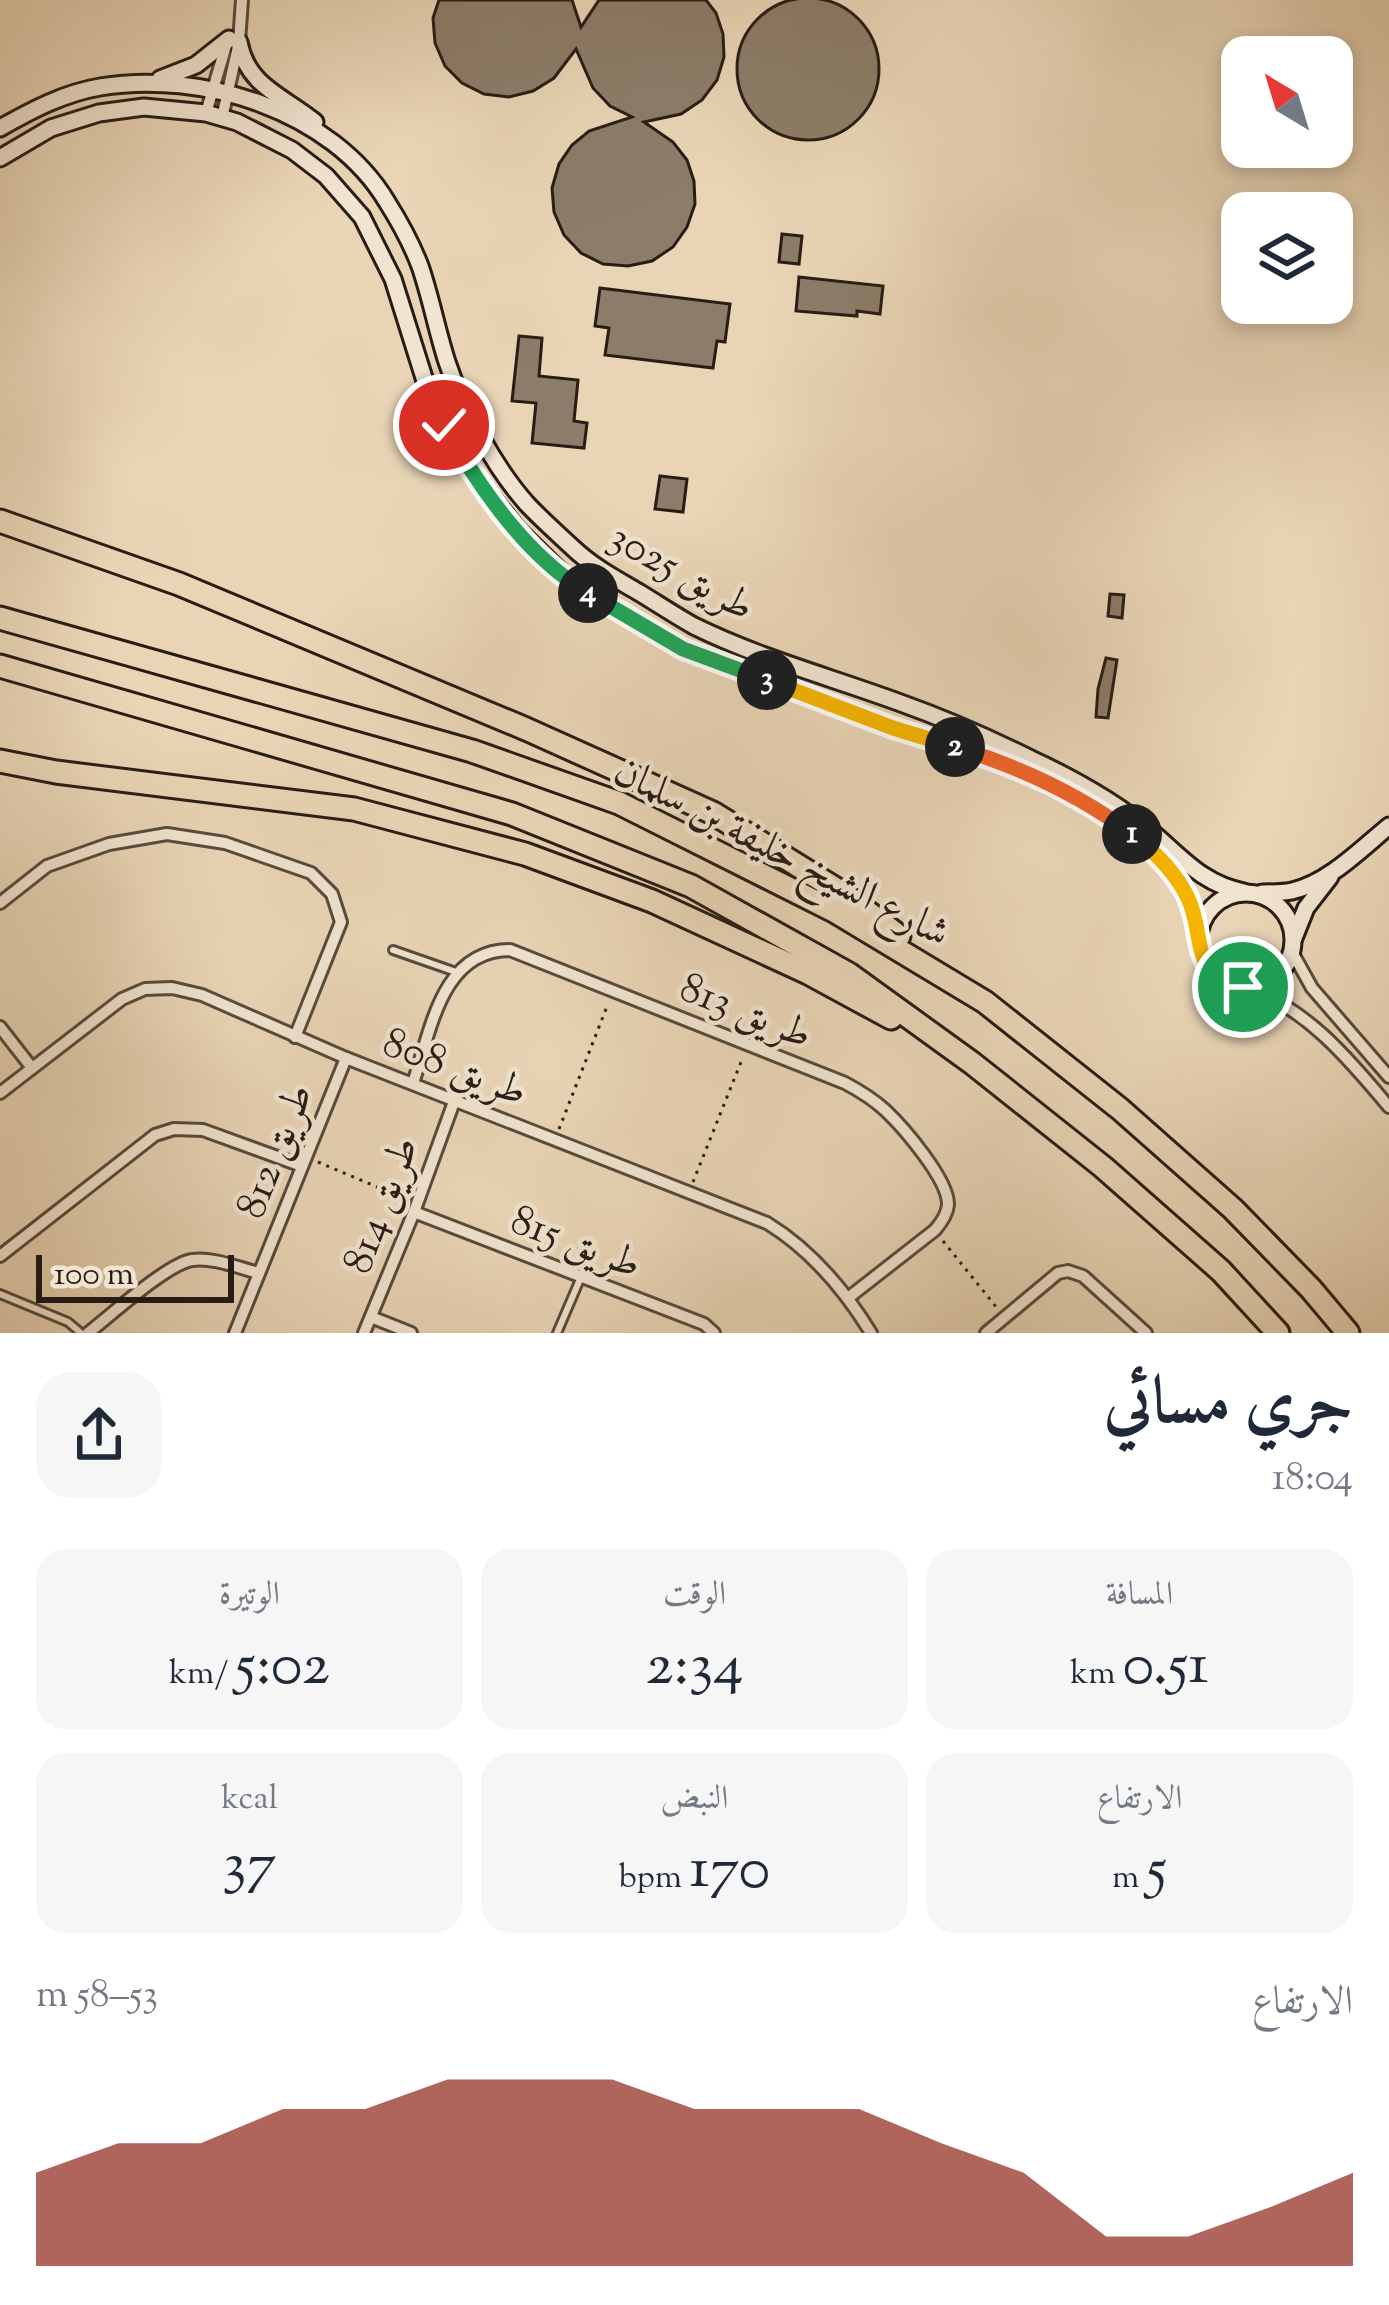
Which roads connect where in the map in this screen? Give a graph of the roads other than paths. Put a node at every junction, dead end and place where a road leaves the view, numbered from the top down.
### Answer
1 (242, 0) edge
2 (234, 40) junction
3 (155, 81) junction
4 (221, 90) junction
5 (214, 116) junction
6 (0, 128) edge
7 (346, 154) junction
8 (0, 158) edge
9 (7, 525) edge
10 (0, 618) edge
11 (694, 625) junction
12 (683, 649) junction
13 (0, 666) edge
14 (876, 694) junction
15 (867, 718) junction
16 (944, 721) junction
17 (935, 741) junction
18 (0, 761) edge
19 (1389, 826) edge
20 (1345, 861) junction
21 (1251, 893) junction
22 (0, 903) edge
23 (1199, 944) junction
24 (1293, 945) junction
25 (394, 950) dead end
26 (456, 972) junction
27 (1243, 987) junction
28 (985, 1002) junction
29 (0, 1027) edge
30 (295, 1037) junction
31 (346, 1058) junction
32 (971, 1063) junction
33 (32, 1067) junction
34 (1389, 1076) edge
35 (412, 1083) junction
36 (0, 1093) edge
37 (455, 1099) junction
38 (1389, 1106) edge
39 (303, 1162) junction
40 (415, 1208) junction
41 (0, 1256) edge
42 (259, 1274) junction
43 (580, 1276) junction
44 (0, 1294) edge
45 (848, 1298) junction
46 (370, 1317) junction
47 (85, 1333) edge
48 (235, 1333) edge
49 (364, 1333) edge
50 (411, 1333) edge
51 (557, 1333) edge
52 (714, 1333) edge
53 (871, 1333) edge
54 (986, 1333) edge
55 (1146, 1333) edge
56 (1278, 1333) edge
57 (1348, 1333) edge

1 - 2 street
2 - 3 street
2 - 4 street
2 - 7 street
3 - 4 street, طريق 3025
3 - 6 street, طريق 3025
4 - 5 street
4 - 7 street, طريق 3025
5 - 8 street, طريق 3025
5 - 12 street, طريق 3025
7 - 11 street, طريق 3025
9 - 28 highway
10 - 28 highway, شارع الشيخ خليفة بن سلمان
11 - 12 street
11 - 14 street, طريق 3025
12 - 15 street, طريق 3025
13 - 32 highway, شارع الشيخ خليفة بن سلمان
14 - 15 street
14 - 16 street, طريق 3025
15 - 17 street, طريق 3025
16 - 17 street
16 - 21 street, طريق 3025
17 - 23 street, طريق 3025
18 - 32 highway
19 - 20 street
20 - 21 street
20 - 24 street
21 - 23 street
21 - 24 street
22 - 30 street
23 - 27 street
24 - 27 street
24 - 34 street
25 - 26 lane
26 - 35 street
26 - 45 street, طريق 813
27 - 38 street
28 - 57 highway, شارع الشيخ خليفة بن سلمان
29 - 33 street
30 - 31 street, طريق 808
30 - 33 street, طريق 808
31 - 35 street, طريق 808
31 - 39 street, طريق 812
32 - 56 highway, شارع الشيخ خليفة بن سلمان
33 - 36 street, طريق 808
35 - 37 street, طريق 808
37 - 40 street, طريق 814
37 - 45 street, طريق 808
39 - 41 street
39 - 42 street, طريق 812
40 - 43 street, طريق 815
40 - 46 street, طريق 814
42 - 47 street
42 - 48 street, طريق 812
43 - 51 lane
43 - 52 street, طريق 815
44 - 47 lane
45 - 53 street, طريق 808
46 - 49 street, طريق 814
46 - 50 street
54 - 55 street

